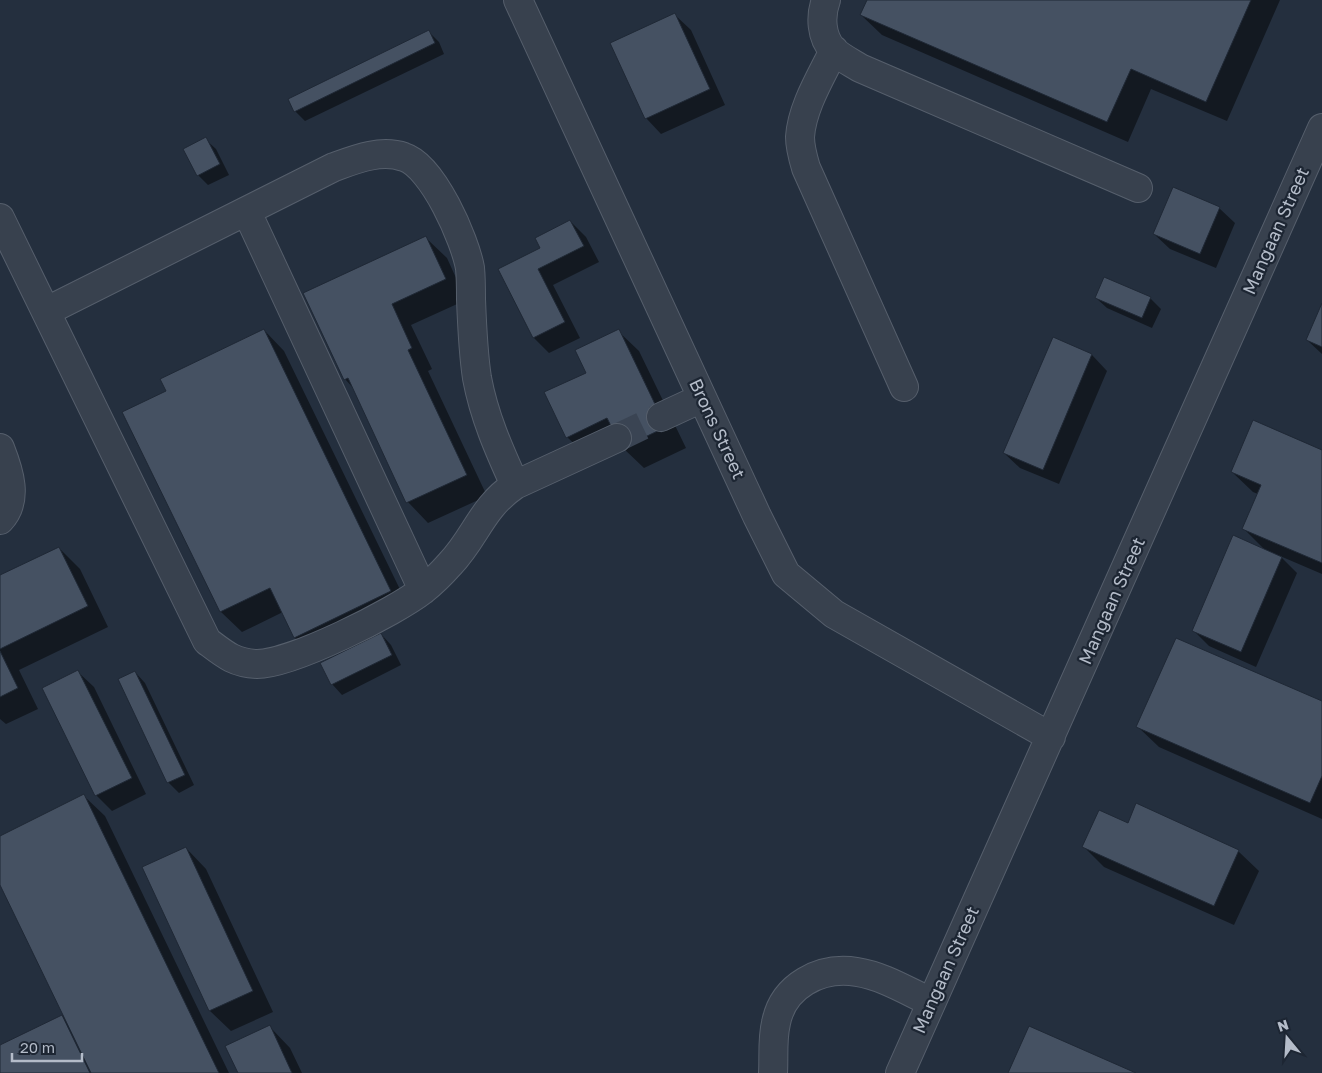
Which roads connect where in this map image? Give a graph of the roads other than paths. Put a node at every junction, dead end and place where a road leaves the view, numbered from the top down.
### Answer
1 (518, 0) edge
2 (826, 0) edge
3 (834, 50) junction
4 (1319, 143) edge
5 (1138, 188) dead end
6 (247, 212) junction
7 (0, 218) edge
8 (47, 312) junction
9 (904, 387) dead end
10 (702, 398) junction
11 (661, 417) tunnel mouth
12 (617, 438) tunnel mouth
13 (0, 448) edge
14 (515, 486) junction
15 (0, 520) edge
16 (423, 590) junction
17 (1051, 737) junction
18 (930, 1002) junction
19 (773, 1073) edge
20 (900, 1073) edge

1 - 10 street, Brons Street
2 - 3 street
3 - 5 street
3 - 9 street
4 - 17 street, Mangaan Street
6 - 8 street
6 - 14 street
6 - 16 street
7 - 8 street
8 - 16 street
10 - 11 street
10 - 17 street, Brons Street
12 - 14 street
13 - 15 street
14 - 16 street
17 - 18 street, Mangaan Street
18 - 19 street
18 - 20 street, Mangaan Street

